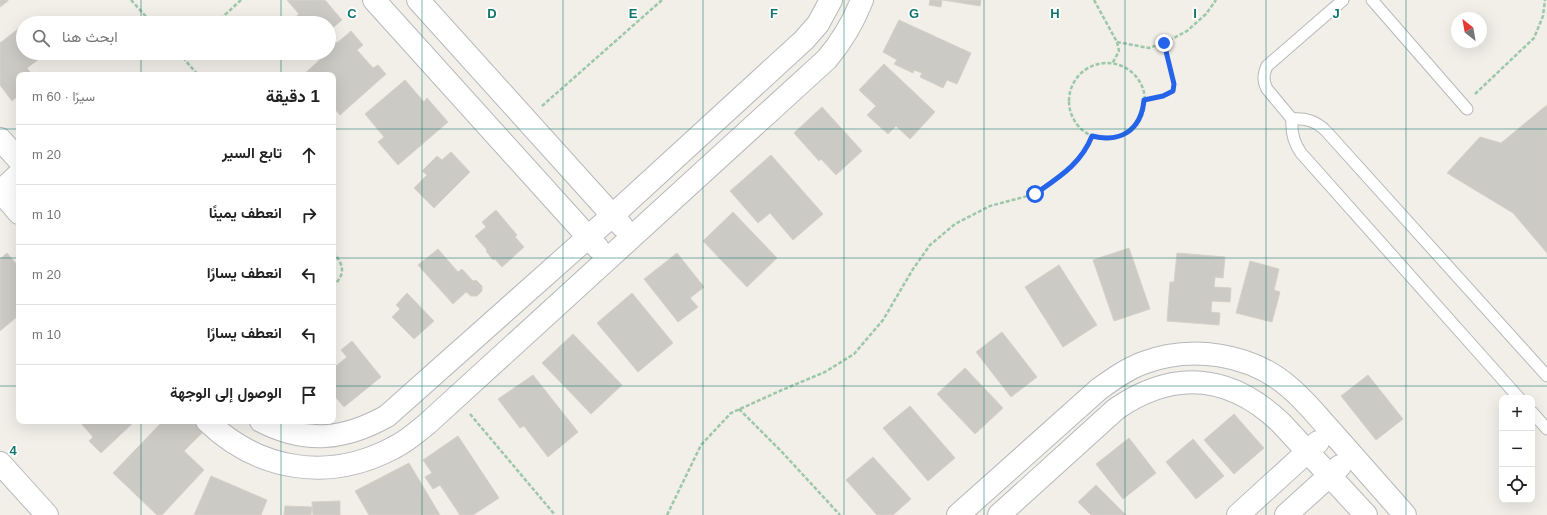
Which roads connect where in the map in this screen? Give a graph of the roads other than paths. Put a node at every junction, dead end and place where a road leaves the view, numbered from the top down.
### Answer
1 (374, 0) edge
2 (418, 0) edge
3 (831, 0) edge
4 (862, 0) edge
5 (1343, 0) edge
6 (1372, 0) edge
7 (1466, 107) road end
8 (1292, 119) junction
9 (0, 139) edge
10 (16, 157) edge
11 (16, 177) edge
12 (0, 192) edge
13 (16, 210) edge
14 (613, 215) junction
15 (588, 237) junction
16 (632, 237) junction
17 (608, 259) junction
18 (1547, 376) edge
19 (1516, 395) edge
20 (1535, 415) edge
21 (210, 424) edge
22 (267, 424) edge
23 (1547, 429) edge
24 (1331, 431) junction
25 (1308, 452) junction
26 (1352, 455) junction
27 (0, 463) edge
28 (1329, 475) junction
29 (47, 515) edge
30 (958, 515) edge
31 (999, 515) edge
32 (1238, 515) edge
33 (1286, 515) edge
34 (1366, 515) edge
35 (1405, 515) edge

1 - 15 street
2 - 14 street
3 - 14 street
4 - 16 street
5 - 8 lane
6 - 7 lane
8 - 18 lane
8 - 19 lane
9 - 10 street
11 - 12 street
12 - 13 street
14 - 15 street
14 - 16 street
15 - 17 street
15 - 22 street
16 - 17 street
17 - 21 street
20 - 23 lane
24 - 25 street
24 - 26 street
24 - 30 street
25 - 28 street
25 - 31 street
25 - 32 street
26 - 28 street
26 - 35 street
27 - 29 street
28 - 33 street
28 - 34 street

